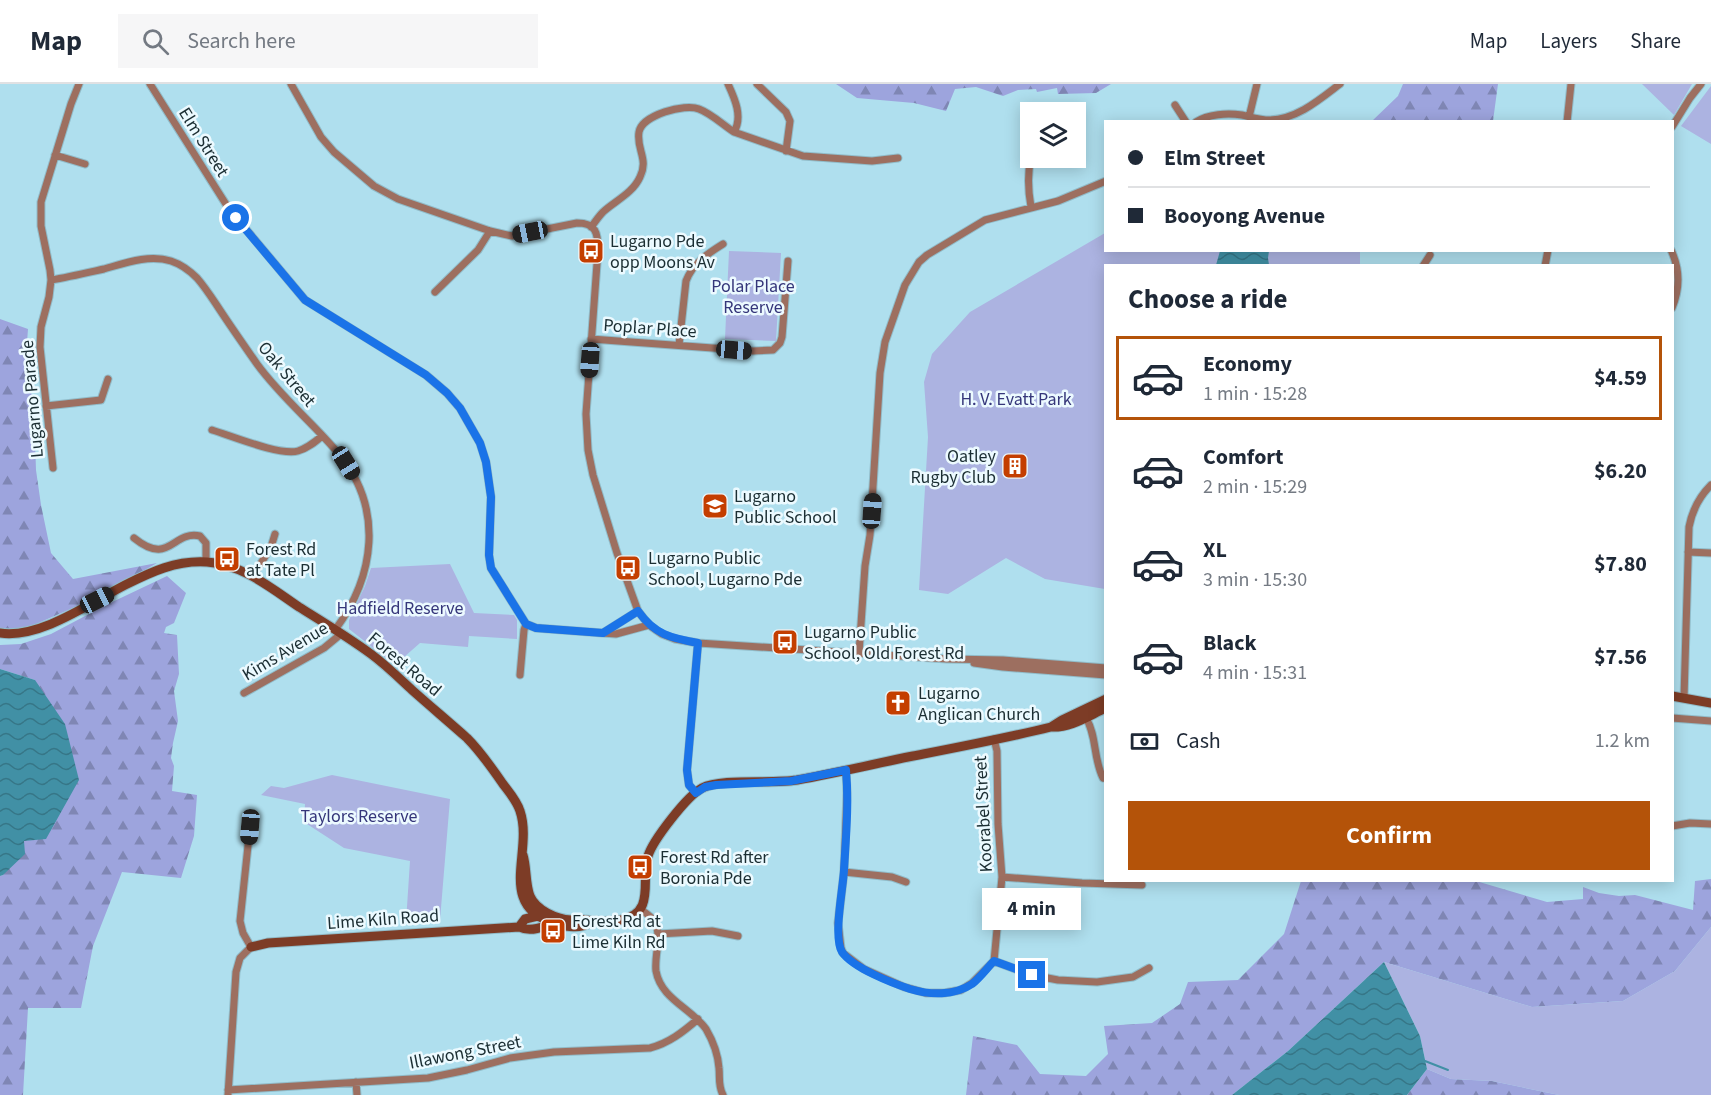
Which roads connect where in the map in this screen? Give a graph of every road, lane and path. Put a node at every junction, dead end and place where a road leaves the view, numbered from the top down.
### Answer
1 (79, 84) edge
2 (150, 84) edge
3 (291, 84) edge
4 (728, 84) edge
5 (757, 84) edge
6 (1257, 84) edge
7 (1340, 84) edge
8 (1571, 84) edge
9 (1701, 84) edge
10 (1175, 105) dead end
11 (1249, 117) junction
12 (1185, 120) edge
13 (1199, 120) edge
14 (1567, 120) edge
15 (1674, 125) edge
16 (734, 132) junction
17 (786, 151) junction
18 (55, 155) junction
19 (898, 158) dead end
20 (85, 164) dead end
21 (1029, 168) edge
22 (1104, 182) edge
23 (1031, 207) junction
24 (591, 227) junction
25 (490, 231) junction
26 (723, 244) dead end
27 (1672, 252) edge
28 (1430, 255) dead end
29 (788, 261) dead end
30 (1424, 264) edge
31 (51, 280) junction
32 (435, 292) dead end
33 (1674, 304) edge
34 (591, 339) junction
35 (679, 345) junction
36 (108, 379) dead end
37 (46, 406) junction
38 (212, 430) dead end
39 (322, 436) junction
40 (53, 468) dead end
41 (1711, 485) edge
42 (275, 534) dead end
43 (134, 538) dead end
44 (1688, 552) junction
45 (1711, 553) edge
46 (206, 562) junction
47 (253, 576) junction
48 (638, 611) junction
49 (526, 624) junction
50 (649, 625) junction
51 (338, 632) junction
52 (0, 633) edge
53 (603, 633) junction
54 (698, 643) junction
55 (859, 653) junction
56 (947, 659) junction
57 (1104, 668) edge
58 (520, 675) dead end
59 (1104, 675) edge
60 (244, 693) dead end
61 (1674, 696) edge
62 (1684, 698) junction
63 (1104, 700) edge
64 (1711, 703) edge
65 (1104, 709) edge
66 (1086, 718) junction
67 (1674, 718) edge
68 (1711, 721) edge
69 (1051, 727) junction
70 (994, 740) junction
71 (846, 770) junction
72 (1103, 778) dead end
73 (696, 793) junction
74 (1711, 824) edge
75 (1674, 826) edge
76 (250, 827) dead end
77 (523, 853) junction
78 (844, 872) junction
79 (1002, 878) junction
80 (906, 882) dead end
81 (1142, 885) dead end
82 (640, 909) junction
83 (538, 915) junction
84 (553, 918) junction
85 (519, 927) junction
86 (658, 934) junction
87 (738, 936) dead end
88 (251, 947) junction
89 (994, 961) junction
90 (1149, 968) dead end
91 (698, 1019) junction
92 (356, 1082) junction
93 (228, 1092) edge
94 (357, 1095) edge
95 (723, 1095) edge

1 - 18 street, Lugarno Parade
2 - 49 street, Elm Street
3 - 25 street
4 - 16 street
5 - 17 street
6 - 11 street
7 - 11 street
8 - 14 street
9 - 15 street
10 - 12 street
11 - 13 street
16 - 17 street
16 - 24 street
17 - 19 street
18 - 20 street
18 - 31 street, Lugarno Parade
21 - 23 street
22 - 23 street
23 - 55 street
24 - 25 street
24 - 34 street
25 - 32 street
26 - 35 street
27 - 33 street
28 - 30 street
29 - 35 street, Poplar Place
31 - 37 street, Lugarno Parade
31 - 39 street, Oak Street
34 - 35 street, Poplar Place
34 - 48 street
36 - 37 street
37 - 40 street, Lugarno Parade
38 - 39 street
39 - 51 street, Oak Street
41 - 44 street
42 - 47 street
43 - 46 street
44 - 45 street
44 - 62 street
46 - 47 street, Forest Road
46 - 52 street, Forest Road
47 - 51 street, Forest Road
48 - 50 street
48 - 53 street
49 - 53 street
49 - 58 street
50 - 53 street
50 - 54 street
51 - 60 street, Kims Avenue
51 - 77 street, Forest Road
54 - 55 street
54 - 73 street
55 - 56 street
56 - 57 street
56 - 59 street
61 - 62 street
62 - 64 street
63 - 69 street
65 - 66 street
66 - 69 street
66 - 72 street
67 - 68 street
69 - 70 street
70 - 71 street
70 - 79 street, Koorabel Street
71 - 73 street
71 - 78 street
73 - 82 street
74 - 75 street
76 - 88 street
77 - 83 street, Forest Road
77 - 84 street, Forest Road
78 - 80 street
78 - 89 street
79 - 81 street
79 - 89 street, Koorabel Street
82 - 84 street
82 - 86 street
83 - 84 street
83 - 85 street, Lime Kiln Road
84 - 85 street, Lime Kiln Road
85 - 88 street, Lime Kiln Road
86 - 87 street
86 - 91 street
88 - 93 street
89 - 90 street
91 - 92 street, Illawong Street
91 - 95 street
92 - 93 street, Illawong Street
92 - 94 street

